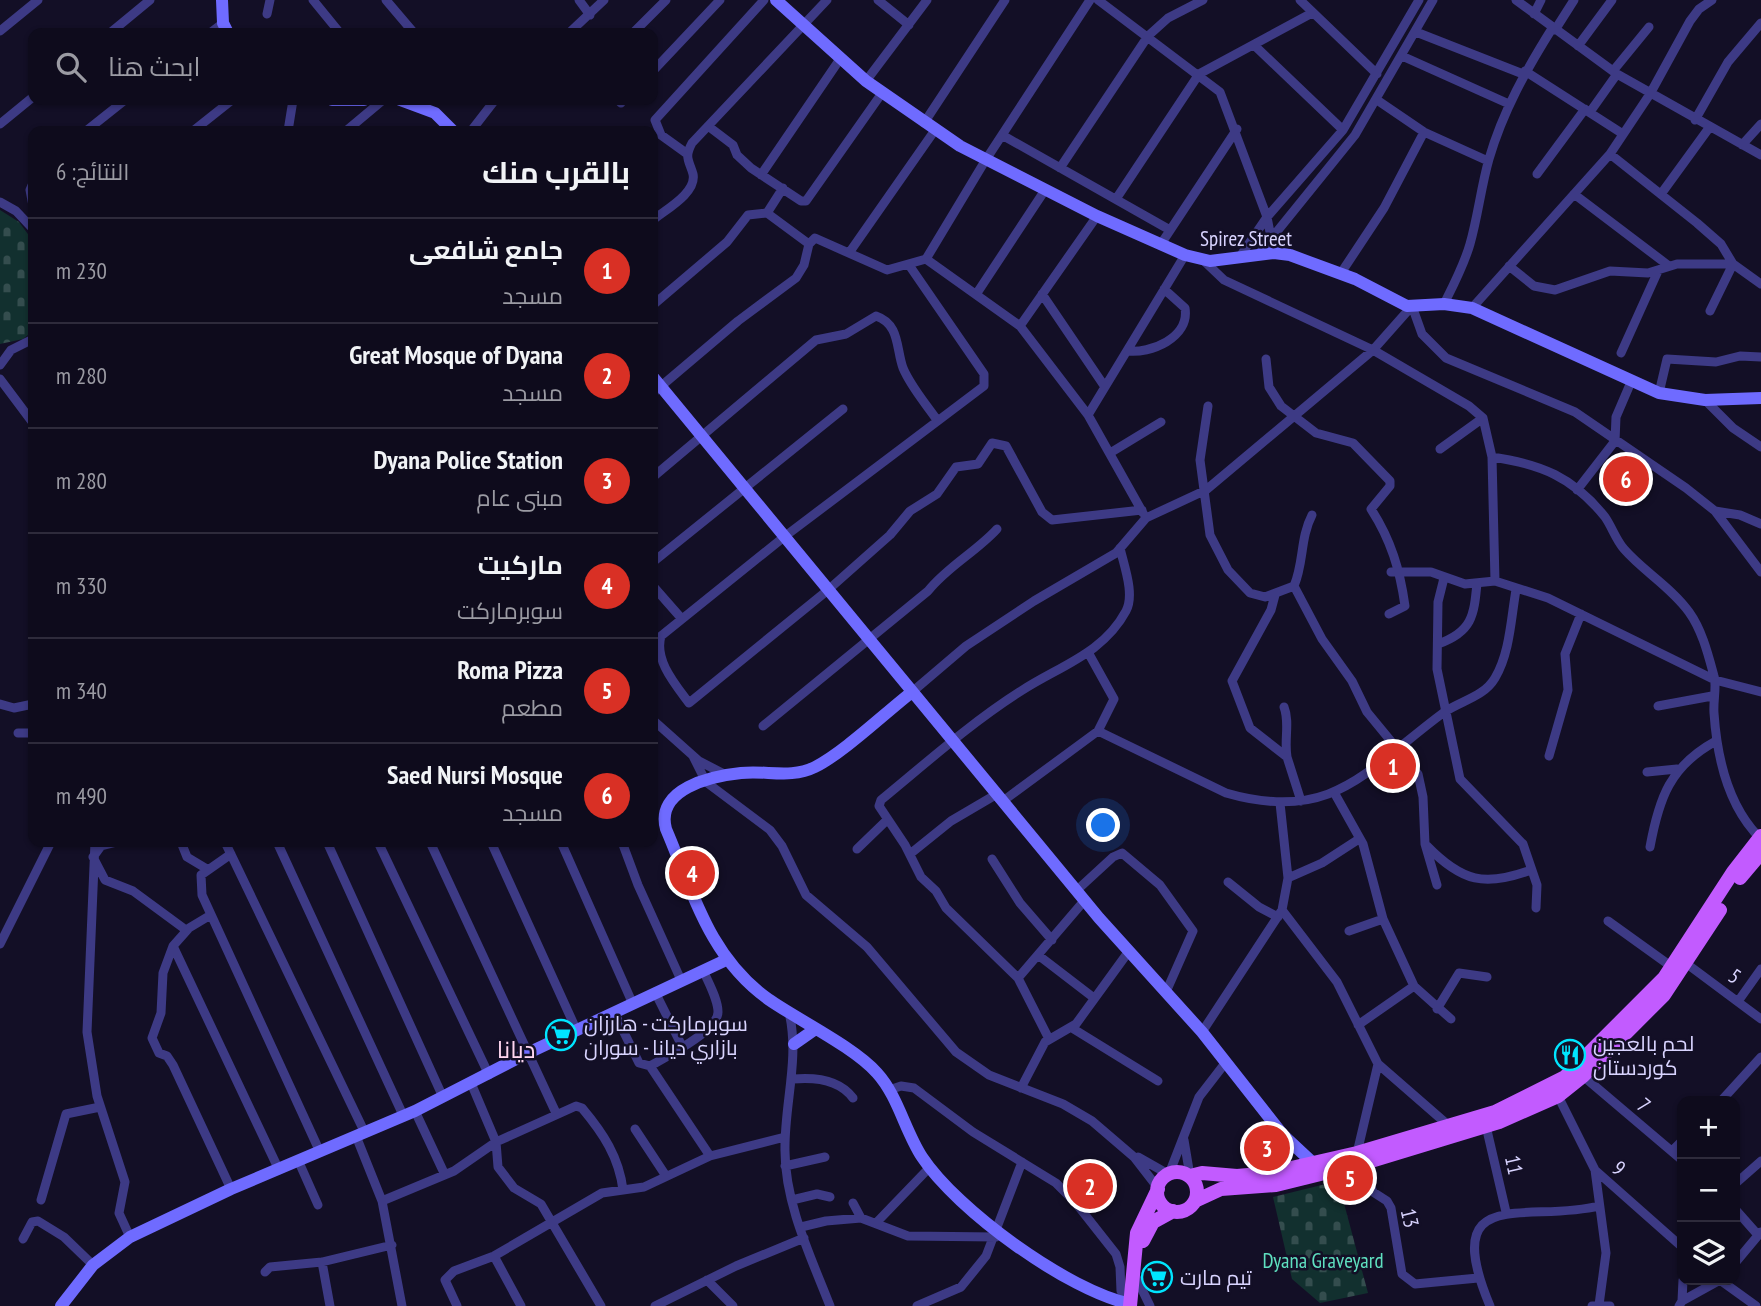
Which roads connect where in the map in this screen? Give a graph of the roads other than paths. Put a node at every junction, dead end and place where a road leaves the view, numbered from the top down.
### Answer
1 (38, 0) edge
2 (150, 0) edge
3 (222, 0) edge
4 (270, 0) edge
5 (313, 0) edge
6 (386, 0) edge
7 (579, 0) edge
8 (604, 0) edge
9 (666, 0) edge
10 (720, 0) edge
11 (764, 0) edge
12 (776, 0) edge
13 (827, 0) edge
14 (878, 0) edge
15 (926, 0) edge
16 (1005, 0) edge
17 (1090, 0) edge
18 (1098, 0) edge
19 (1203, 0) edge
20 (1300, 0) edge
21 (1419, 0) edge
22 (1433, 0) edge
23 (1516, 0) edge
24 (1541, 0) edge
25 (1574, 0) edge
26 (1612, 0) edge
27 (1712, 0) edge
28 (1312, 13) junction
29 (267, 14) dead end
30 (1534, 14) junction
31 (590, 15) junction
32 (1761, 23) edge
33 (803, 25) junction
34 (909, 25) junction
35 (1649, 27) dead end
36 (116, 28) edge
37 (226, 28) edge
38 (336, 28) edge
39 (410, 28) edge
40 (575, 28) edge
41 (638, 28) edge
42 (1554, 29) junction
43 (0, 32) edge
44 (1416, 32) junction
45 (1148, 36) junction
46 (1255, 46) junction
47 (1578, 46) junction
48 (1402, 56) junction
49 (840, 60) junction
50 (658, 66) edge
51 (1524, 72) junction
52 (1615, 73) junction
53 (1199, 74) junction
54 (1377, 74) junction
55 (866, 80) junction
56 (882, 93) junction
57 (1650, 94) junction
58 (1377, 100) junction
59 (28, 101) edge
60 (1509, 104) junction
61 (119, 105) edge
62 (226, 105) edge
63 (292, 105) edge
64 (377, 105) edge
65 (413, 105) edge
66 (491, 105) edge
67 (1587, 110) junction
68 (1696, 120) junction
69 (0, 124) edge
70 (1761, 124) edge
71 (92, 126) edge
72 (198, 126) edge
73 (289, 126) edge
74 (352, 126) edge
75 (447, 126) edge
76 (475, 126) edge
77 (657, 126) edge
78 (708, 126) junction
79 (929, 127) junction
80 (658, 128) edge
81 (1709, 128) junction
82 (1237, 129) junction
83 (1343, 130) junction
84 (1424, 132) junction
85 (1623, 134) junction
86 (1002, 135) junction
87 (1742, 145) junction
88 (686, 153) junction
89 (1610, 154) junction
90 (1761, 156) edge
91 (985, 160) junction
92 (1488, 162) junction
93 (1060, 168) junction
94 (1537, 174) dead end
95 (761, 175) junction
96 (783, 188) junction
97 (1045, 190) junction
98 (1574, 194) junction
99 (1661, 194) junction
100 (1116, 199) junction
101 (0, 202) edge
102 (766, 213) junction
103 (658, 216) edge
104 (1097, 216) junction
105 (1267, 216) junction
106 (28, 224) edge
107 (1170, 230) junction
108 (1273, 234) junction
109 (809, 244) junction
110 (1161, 244) junction
111 (849, 253) junction
112 (1274, 253) junction
113 (1185, 255) junction
114 (1258, 255) junction
115 (1239, 258) junction
116 (926, 259) junction
117 (1203, 260) junction
118 (1733, 264) junction
119 (909, 265) junction
120 (1510, 266) junction
121 (1670, 266) junction
122 (1658, 271) junction
123 (1341, 272) junction
124 (1761, 284) edge
125 (1164, 289) junction
126 (977, 293) junction
127 (1042, 294) junction
128 (658, 301) edge
129 (1444, 303) junction
130 (1412, 306) junction
131 (1472, 308) junction
132 (1710, 312) dead end
133 (1020, 326) junction
134 (28, 342) edge
135 (1374, 350) junction
136 (1127, 351) junction
137 (1621, 353) dead end
138 (1761, 357) edge
139 (1266, 359) dead end
140 (0, 365) edge
141 (0, 379) edge
142 (1631, 382) junction
143 (658, 384) edge
144 (1105, 387) junction
145 (658, 389) edge
146 (1660, 393) junction
147 (1761, 398) edge
148 (1705, 400) junction
149 (1208, 406) dead end
150 (843, 409) dead end
151 (1088, 415) junction
152 (28, 416) edge
153 (1293, 418) junction
154 (1483, 418) junction
155 (937, 421) junction
156 (1161, 422) dead end
157 (702, 438) junction
158 (1615, 441) junction
159 (1761, 447) edge
160 (1440, 449) dead end
161 (1110, 453) junction
162 (1492, 457) junction
163 (658, 473) edge
164 (743, 488) junction
165 (1206, 490) junction
166 (1577, 490) junction
167 (1715, 511) junction
168 (1144, 514) junction
169 (1312, 514) dead end
170 (1761, 524) edge
171 (997, 528) dead end
172 (784, 537) junction
173 (1120, 548) junction
174 (658, 558) edge
175 (1396, 571) junction
176 (1761, 572) edge
177 (1444, 578) junction
178 (1496, 581) junction
179 (1477, 583) junction
180 (1294, 586) junction
181 (828, 590) junction
182 (1516, 590) junction
183 (658, 592) edge
184 (1275, 595) junction
185 (1389, 614) dead end
186 (1581, 614) junction
187 (682, 619) junction
188 (869, 640) junction
189 (658, 644) edge
190 (1438, 644) junction
191 (658, 650) edge
192 (1090, 654) junction
193 (1715, 680) junction
194 (912, 692) junction
195 (1761, 692) edge
196 (1713, 696) junction
197 (0, 704) edge
198 (28, 705) edge
199 (1284, 706) dead end
200 (1658, 706) dead end
201 (1445, 712) junction
202 (658, 724) edge
203 (762, 726) dead end
204 (1098, 731) junction
205 (18, 733) dead end
206 (28, 733) edge
207 (1716, 741) junction
208 (953, 742) junction
209 (1397, 752) junction
210 (693, 756) junction
211 (1549, 756) dead end
212 (1287, 757) junction
213 (1677, 769) junction
214 (1647, 772) dead end
215 (726, 775) junction
216 (706, 782) junction
217 (1335, 794) junction
218 (1000, 798) junction
219 (1301, 801) junction
220 (1280, 803) junction
221 (887, 820) junction
222 (1359, 839) junction
223 (1761, 841) edge
224 (1425, 844) junction
225 (48, 847) edge
226 (94, 847) edge
227 (100, 847) edge
228 (183, 847) edge
229 (227, 847) edge
230 (279, 847) edge
231 (329, 847) edge
232 (380, 847) edge
233 (432, 847) edge
234 (493, 847) edge
235 (563, 847) edge
236 (624, 847) edge
237 (1650, 847) dead end
238 (857, 849) dead end
239 (230, 854) junction
240 (910, 854) junction
241 (93, 857) junction
242 (992, 859) dead end
243 (207, 869) junction
244 (1531, 870) junction
245 (1288, 878) junction
246 (1228, 882) dead end
247 (1437, 885) dead end
248 (1080, 896) junction
249 (1536, 908) dead end
250 (1280, 914) junction
251 (209, 916) junction
252 (1384, 919) junction
253 (1608, 921) dead end
254 (186, 930) junction
255 (1349, 931) dead end
256 (1052, 940) junction
257 (0, 944) edge
258 (173, 946) junction
259 (1129, 951) junction
260 (1038, 955) junction
261 (726, 960) junction
262 (1687, 964) junction
263 (1672, 967) junction
264 (1761, 969) edge
265 (703, 970) junction
266 (1487, 977) dead end
267 (1018, 978) junction
268 (681, 980) junction
269 (1414, 986) junction
270 (655, 992) junction
271 (1166, 992) junction
272 (1094, 998) junction
273 (1739, 1000) junction
274 (632, 1002) junction
275 (1437, 1009) junction
276 (614, 1012) junction
277 (789, 1012) junction
278 (1451, 1019) dead end
279 (1761, 1019) edge
280 (1358, 1024) junction
281 (1072, 1028) junction
282 (576, 1029) junction
283 (814, 1030) junction
284 (1202, 1032) junction
285 (1049, 1039) junction
286 (794, 1044) junction
287 (682, 1046) junction
288 (1605, 1047) junction
289 (528, 1053) junction
290 (1761, 1057) edge
291 (1226, 1062) junction
292 (1378, 1063) junction
293 (650, 1066) junction
294 (489, 1075) junction
295 (1584, 1076) junction
296 (793, 1079) junction
297 (1158, 1081) dead end
298 (471, 1083) junction
299 (1021, 1088) junction
300 (889, 1090) junction
301 (442, 1096) junction
302 (1558, 1096) junction
303 (1726, 1096) edge
304 (853, 1098) dead end
305 (100, 1107) junction
306 (409, 1113) junction
307 (556, 1114) junction
308 (1448, 1125) junction
309 (1486, 1126) junction
310 (635, 1129) dead end
311 (1185, 1131) junction
312 (360, 1134) junction
313 (1283, 1135) junction
314 (785, 1137) junction
315 (496, 1142) junction
316 (1677, 1146) edge
317 (1127, 1150) junction
318 (1672, 1151) junction
319 (320, 1152) junction
320 (710, 1156) junction
321 (825, 1157) dead end
322 (1359, 1159) junction
323 (1681, 1159) edge
324 (298, 1160) junction
325 (1761, 1161) edge
326 (1022, 1162) junction
327 (1313, 1163) junction
328 (785, 1167) junction
329 (930, 1167) junction
330 (279, 1170) junction
331 (1595, 1170) junction
332 (1283, 1171) junction
333 (1169, 1174) junction
334 (445, 1175) junction
335 (666, 1176) junction
336 (1190, 1176) junction
337 (1740, 1180) edge
338 (231, 1189) junction
339 (1158, 1189) junction
340 (623, 1190) junction
341 (830, 1197) dead end
342 (41, 1200) dead end
343 (792, 1200) junction
344 (382, 1201) junction
345 (1195, 1201) junction
346 (853, 1203) dead end
347 (318, 1205) dead end
348 (1599, 1206) junction
349 (1173, 1211) junction
350 (1506, 1212) junction
351 (1740, 1214) edge
352 (861, 1218) junction
353 (877, 1222) junction
354 (552, 1224) junction
355 (801, 1227) junction
356 (996, 1233) junction
357 (1760, 1234) edge
358 (130, 1237) junction
359 (804, 1238) junction
360 (23, 1239) dead end
361 (1677, 1243) edge
362 (392, 1245) junction
363 (1136, 1251) junction
364 (494, 1256) junction
365 (1740, 1256) edge
366 (322, 1262) junction
367 (93, 1265) junction
368 (265, 1272) dead end
369 (1134, 1273) junction
370 (1478, 1278) junction
371 (707, 1280) junction
372 (1683, 1285) edge
373 (1712, 1285) edge
374 (1726, 1285) edge
375 (1735, 1293) junction
376 (673, 1303) edge
377 (1131, 1303) edge
378 (1681, 1303) edge
379 (1600, 1305) edge
380 (61, 1306) edge
381 (330, 1306) edge
382 (402, 1306) edge
383 (457, 1306) edge
384 (521, 1306) edge
385 (601, 1306) edge
386 (655, 1306) edge
387 (733, 1306) edge
388 (830, 1306) edge
389 (917, 1306) edge
390 (1150, 1306) edge
391 (1490, 1306) edge
392 (1592, 1306) edge
393 (1610, 1306) edge
394 (1738, 1306) edge
395 (1756, 1306) edge

1 - 43 street
2 - 36 street
3 - 37 street
4 - 29 street
5 - 38 street
6 - 39 street
7 - 31 street
8 - 31 street
9 - 41 street
10 - 50 street
11 - 77 street
12 - 33 street, Spirez Street
13 - 33 street
14 - 34 street
15 - 34 street
16 - 79 street
17 - 86 street
18 - 45 street
19 - 45 street
20 - 28 street
21 - 54 street
22 - 44 street
23 - 30 street
24 - 30 street
25 - 42 street
26 - 47 street
27 - 57 street
28 - 46 street
28 - 54 street
30 - 42 street
31 - 40 street
32 - 68 street
33 - 49 street, Spirez Street
33 - 78 street
34 - 55 street
35 - 52 street
42 - 47 street
42 - 51 street
44 - 48 street
44 - 51 street
45 - 53 street
45 - 93 street
46 - 53 street
46 - 83 street
47 - 52 street
48 - 58 street
48 - 60 street
49 - 55 street, Spirez Street
49 - 95 street
51 - 60 street
51 - 67 street
52 - 57 street
52 - 67 street
53 - 82 street
53 - 100 street
54 - 83 street
55 - 56 street, Spirez Street
56 - 79 street, Spirez Street
56 - 96 street
57 - 68 street
57 - 85 street
58 - 84 street
58 - 108 street
59 - 69 street
60 - 92 street
61 - 71 street
62 - 72 street
63 - 73 street
64 - 74 street
65 - 75 street
66 - 76 street
67 - 85 street
67 - 94 street
68 - 81 street
70 - 87 street
78 - 88 street
78 - 95 street
79 - 91 street, Spirez Street
79 - 111 street
80 - 88 street
81 - 87 street
81 - 99 street
82 - 105 street
82 - 107 street
83 - 105 street
84 - 92 street
84 - 123 street
85 - 89 street
86 - 91 street
86 - 93 street
87 - 90 street
88 - 103 street
89 - 98 street
89 - 99 street
91 - 97 street, Spirez Street
91 - 116 street
92 - 129 street
93 - 100 street
95 - 96 street
96 - 102 street
97 - 104 street, Spirez Street
97 - 126 street
98 - 120 street
98 - 121 street
99 - 118 street
100 - 107 street
101 - 106 street
102 - 109 street
102 - 128 street
104 - 110 street, Spirez Street
104 - 127 street
105 - 108 street
105 - 115 street
107 - 110 street
108 - 112 street
108 - 114 street
109 - 111 street
109 - 143 street
110 - 113 street, Spirez Street
111 - 119 street
112 - 114 street, Spirez Street
112 - 123 street, Spirez Street
113 - 117 street, Spirez Street
113 - 125 street
114 - 115 street, Spirez Street
115 - 117 street, Spirez Street
116 - 119 street
116 - 126 street
117 - 135 street
118 - 121 street
118 - 124 street
118 - 132 street
119 - 155 street
120 - 122 street
120 - 131 street
121 - 122 street
122 - 137 street
123 - 130 street, Spirez Street
125 - 136 street
125 - 136 street
126 - 133 street
127 - 133 street
127 - 144 street
129 - 130 street
129 - 131 street
130 - 135 street
130 - 158 street
131 - 142 street
133 - 151 street
134 - 140 street
135 - 153 street
135 - 154 street
136 - 144 street
138 - 146 street
139 - 153 street
141 - 152 street
142 - 146 street
142 - 158 street
144 - 151 street
145 - 157 street
146 - 148 street
147 - 148 street
148 - 159 street
149 - 165 street
150 - 164 street
151 - 161 street
153 - 165 street
153 - 175 street
154 - 160 street
154 - 162 street
155 - 157 street
155 - 172 street
156 - 161 street
157 - 163 street
157 - 164 street
158 - 166 street
158 - 167 street
161 - 168 street
162 - 166 street
162 - 178 street
164 - 172 street
164 - 174 street
165 - 168 street
165 - 184 street
166 - 193 street
167 - 170 street
167 - 176 street
168 - 173 street
168 - 181 street
169 - 180 street
171 - 188 street
172 - 181 street
172 - 187 street
173 - 192 street
173 - 194 street
175 - 177 street
175 - 185 street
177 - 179 street
177 - 190 street
178 - 179 street
178 - 182 street
179 - 190 street
180 - 184 street
180 - 209 street
181 - 188 street
181 - 191 street
182 - 186 street
182 - 201 street
183 - 187 street
184 - 212 street
186 - 193 street
186 - 211 street
187 - 189 street
188 - 194 street
188 - 203 street
190 - 201 street
192 - 204 street
192 - 208 street
193 - 195 street
193 - 196 street
194 - 208 street
194 - 215 street
196 - 200 street
196 - 207 street
197 - 198 street
199 - 212 street
201 - 209 street
201 - 244 street
202 - 210 street
204 - 218 street
204 - 220 street
205 - 206 street
207 - 213 street
207 - 223 street
208 - 218 street
208 - 221 street
209 - 217 street
209 - 224 street
210 - 215 street
210 - 216 street
212 - 219 street
213 - 214 street
213 - 237 street
215 - 216 street
216 - 261 street
216 - 299 street
217 - 219 street
217 - 222 street
218 - 240 street
218 - 248 street
219 - 220 street
220 - 245 street
221 - 238 street
221 - 240 street
222 - 245 street
222 - 252 street
223 - 262 main road
223 - 263 main road
224 - 244 street
224 - 247 street
225 - 257 street
226 - 241 street
227 - 241 street
228 - 243 street
229 - 239 street
230 - 306 street
231 - 301 street
232 - 294 street
233 - 289 street
234 - 282 street
235 - 274 street
236 - 268 street
239 - 243 street
239 - 312 street
240 - 267 street
241 - 254 street
241 - 305 street
242 - 256 street
243 - 251 street
244 - 249 street
245 - 250 street
246 - 250 street
248 - 256 street
248 - 259 street
248 - 271 street
250 - 280 street
250 - 284 street
251 - 254 street
251 - 319 street
252 - 255 street
252 - 269 street
253 - 263 street
254 - 258 street
256 - 260 street
258 - 330 street
258 - 338 street
259 - 271 street
259 - 272 street
260 - 267 street
260 - 272 street
261 - 265 street
261 - 277 street
262 - 273 street, 5
262 - 288 main road
263 - 288 main road
264 - 273 street
265 - 268 street
265 - 287 street
266 - 275 street
267 - 285 street
268 - 270 street
269 - 275 street
269 - 280 street
270 - 274 street
270 - 287 street
271 - 284 street
272 - 281 street
273 - 279 street, 5
274 - 276 street
275 - 278 street
276 - 282 street
276 - 293 street
277 - 283 street
277 - 286 street
280 - 292 street
281 - 285 street
281 - 297 street
282 - 289 street
283 - 286 street
283 - 300 street
284 - 291 street
285 - 299 street
286 - 296 street
287 - 293 street
288 - 295 main road
288 - 308 main road
289 - 294 street
289 - 307 street
290 - 303 street
291 - 311 street
291 - 313 street
292 - 308 street
292 - 322 street
293 - 320 street
294 - 298 street
295 - 302 main road
295 - 318 street, 7
296 - 304 street
296 - 314 street
298 - 301 street
298 - 315 street
299 - 317 street
300 - 326 street
300 - 329 street
301 - 306 street
302 - 309 main road
302 - 331 street, 9
305 - 342 street
305 - 358 street
306 - 312 street
306 - 334 street
307 - 315 street
307 - 340 street
308 - 322 main road
309 - 322 main road
309 - 350 street, 11
310 - 335 street
311 - 333 street
311 - 336 street
312 - 319 street
312 - 344 street
313 - 327 street
313 - 332 street
314 - 320 street
314 - 328 street
315 - 334 street
315 - 354 street
316 - 318 street
317 - 333 street
317 - 339 street
318 - 323 street, 7
319 - 324 street
320 - 335 street
321 - 328 street
322 - 327 main road
322 - 345 main road
322 - 370 street, 13
324 - 330 street
324 - 347 street
325 - 337 street
326 - 356 street
326 - 377 street
327 - 332 main road
328 - 343 street
329 - 353 street
329 - 356 street
330 - 338 street
331 - 348 street
331 - 361 street, 9
332 - 336 main road
333 - 336 main road
333 - 339 main road
334 - 344 street
335 - 340 street
336 - 345 main road
338 - 358 street
339 - 349 main road
339 - 363 main road
340 - 354 street
341 - 343 street
343 - 355 street
344 - 362 street
345 - 349 main road
346 - 352 street
348 - 350 street
348 - 379 street
349 - 363 main road
350 - 370 street
351 - 357 street
352 - 353 street
352 - 355 street
353 - 356 street
354 - 364 street
354 - 385 street
355 - 359 street
356 - 377 street
356 - 389 street
357 - 365 street
358 - 367 street
359 - 371 street
359 - 388 street
360 - 367 street
362 - 366 street
362 - 382 street
363 - 369 main road
364 - 383 street
364 - 384 street
366 - 368 street
366 - 381 street
367 - 380 street
369 - 377 main road
369 - 390 street
370 - 391 street
371 - 376 street
371 - 387 street
372 - 378 street
373 - 378 street
374 - 375 street
375 - 394 street
375 - 395 street
376 - 386 street
379 - 392 street
379 - 393 street

